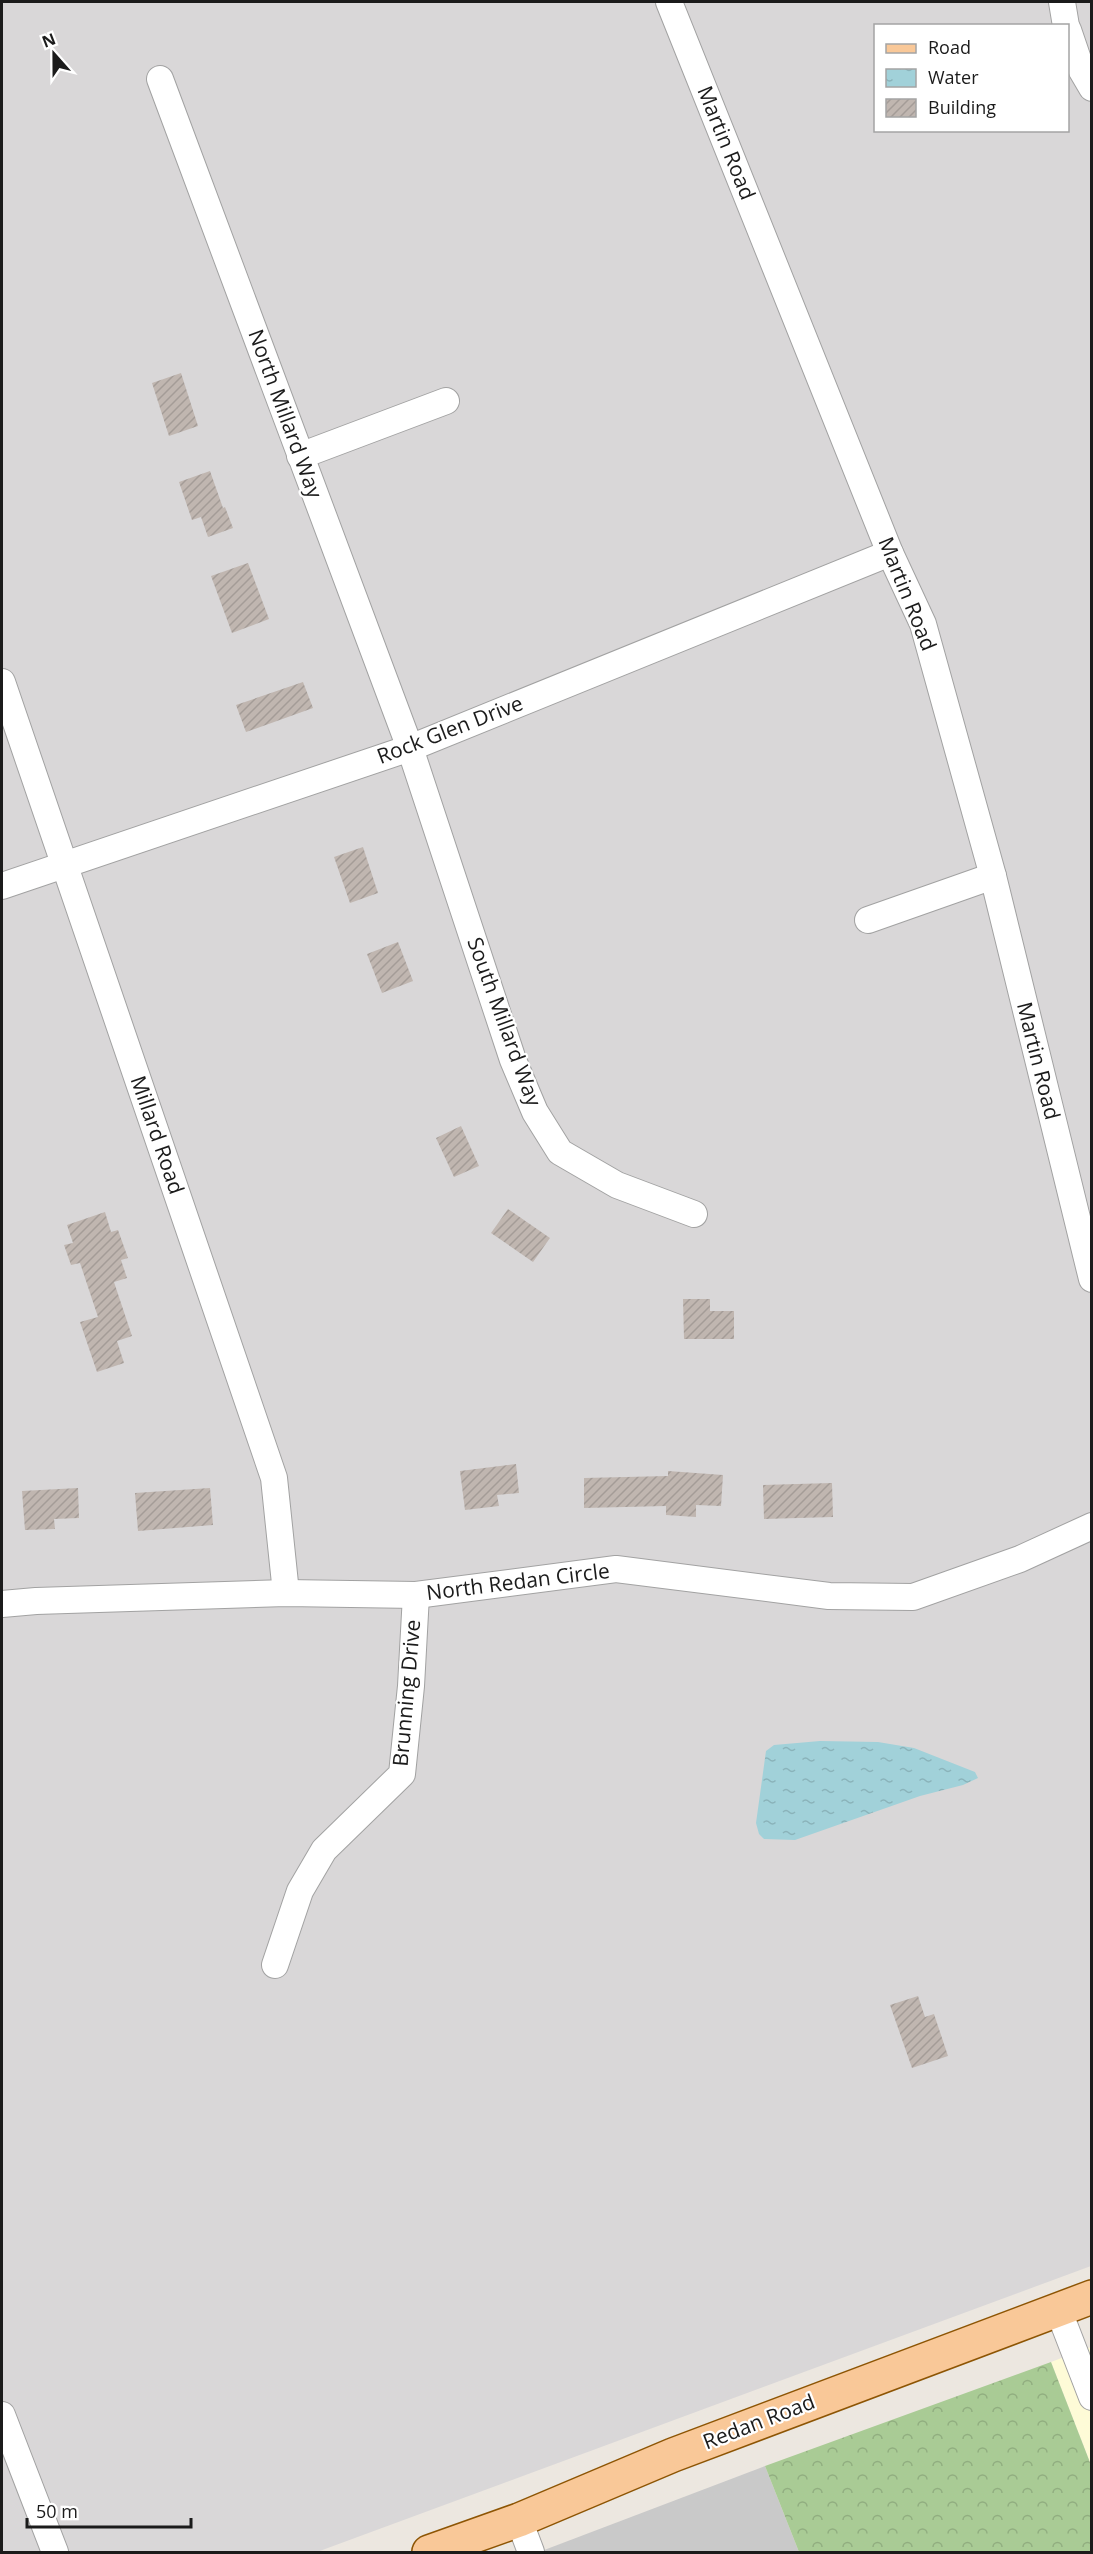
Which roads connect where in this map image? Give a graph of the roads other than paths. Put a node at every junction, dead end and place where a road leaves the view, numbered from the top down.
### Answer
1 (669, 2) edge
2 (1062, 2) edge
3 (1066, 24) edge
4 (1069, 33) edge
5 (160, 80) dead end
6 (1092, 88) edge
7 (446, 401) dead end
8 (300, 456) junction
9 (890, 554) junction
10 (2, 682) edge
11 (410, 748) junction
12 (65, 866) junction
13 (993, 876) junction
14 (2, 886) edge
15 (868, 920) dead end
16 (694, 1214) dead end
17 (1092, 1279) edge
18 (1092, 1526) edge
19 (286, 1593) junction
20 (416, 1595) junction
21 (2, 1604) edge
22 (275, 1965) dead end
23 (1092, 2297) edge
24 (1058, 2309) junction
25 (1092, 2397) edge
26 (2, 2415) edge
27 (519, 2520) junction
28 (55, 2553) edge
29 (429, 2553) edge
30 (531, 2553) edge

1 - 9 street, Martin Road
2 - 3 street
4 - 6 street
5 - 8 street, North Millard Way
7 - 8 street
8 - 11 street, North Millard Way
9 - 11 street, Rock Glen Drive
9 - 13 street, Martin Road
10 - 12 street, Millard Road
11 - 12 street, Rock Glen Drive
11 - 16 street, South Millard Way
12 - 14 street, Rock Glen Drive
12 - 19 street, Millard Road
13 - 15 street
13 - 17 street, Martin Road
18 - 20 street, North Redan Circle
19 - 20 street, North Redan Circle
19 - 21 street, North Redan Circle
20 - 22 street, Brunning Drive
23 - 24 main road, Redan Road
24 - 25 street
24 - 27 main road, Redan Road
26 - 28 street
27 - 29 main road, Redan Road
27 - 30 street

